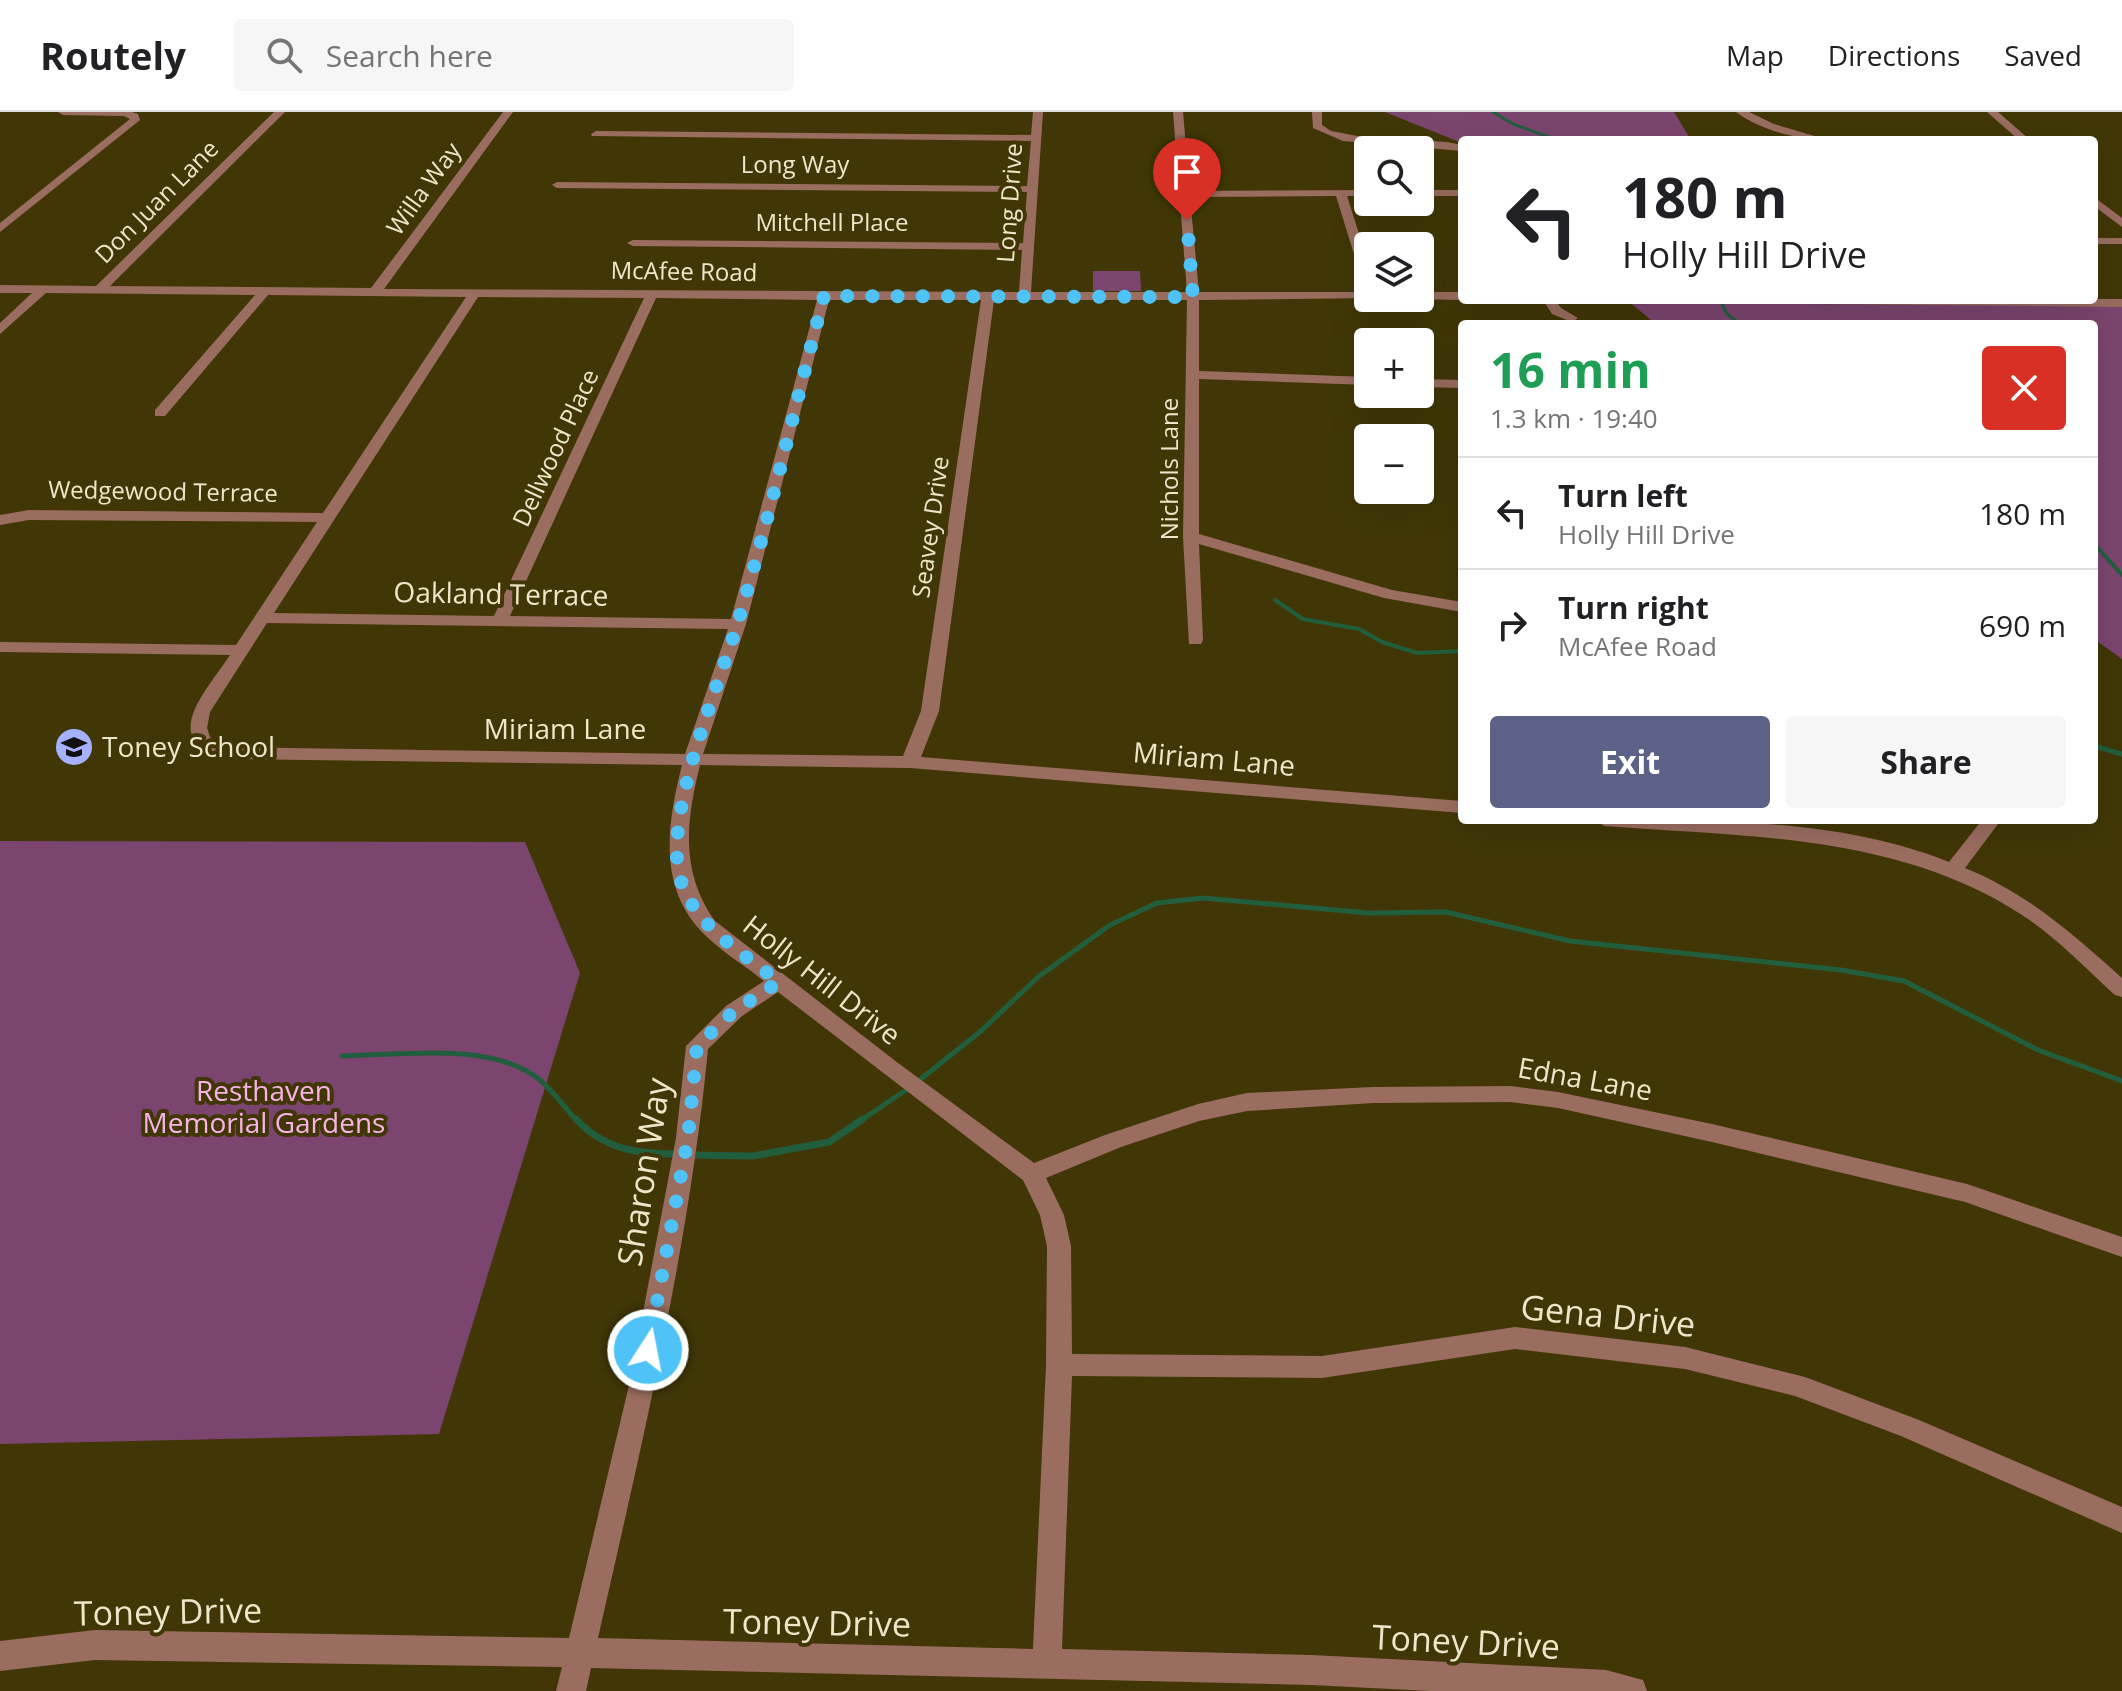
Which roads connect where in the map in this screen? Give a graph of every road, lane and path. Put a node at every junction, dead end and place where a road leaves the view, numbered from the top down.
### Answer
1 (63, 112) edge
2 (280, 112) edge
3 (508, 112) edge
4 (1038, 112) edge
5 (1178, 112) edge
6 (1317, 112) edge
7 (1741, 112) edge
8 (1992, 112) edge
9 (596, 134) dead end
10 (1808, 136) edge
11 (2020, 136) edge
12 (1037, 138) junction
13 (1458, 147) edge
14 (557, 185) dead end
15 (1033, 189) junction
16 (1340, 193) junction
17 (1354, 193) edge
18 (1434, 193) edge
19 (1458, 193) edge
20 (1185, 194) junction
21 (2098, 203) edge
22 (0, 211) edge
23 (20, 212) junction
24 (2122, 224) edge
25 (0, 229) edge
26 (1354, 236) edge
27 (2098, 241) edge
28 (2122, 241) edge
29 (633, 243) dead end
30 (1030, 247) junction
31 (0, 289) edge
32 (42, 290) junction
33 (99, 290) junction
34 (264, 292) junction
35 (375, 292) junction
36 (474, 293) junction
37 (652, 294) junction
38 (824, 296) junction
39 (988, 296) junction
40 (1025, 296) junction
41 (1354, 296) edge
42 (1434, 296) edge
43 (1458, 296) edge
44 (1193, 297) junction
45 (2098, 303) edge
46 (2122, 303) edge
47 (1552, 304) edge
48 (1572, 318) dead end
49 (0, 330) edge
50 (1193, 375) junction
51 (1354, 381) edge
52 (1434, 383) edge
53 (1458, 384) edge
54 (160, 413) dead end
55 (326, 518) junction
56 (0, 520) edge
57 (1191, 537) junction
58 (1458, 606) edge
59 (263, 618) junction
60 (500, 620) junction
61 (738, 624) junction
62 (1195, 640) dead end
63 (0, 647) edge
64 (241, 650) junction
65 (695, 757) junction
66 (910, 762) junction
67 (1458, 807) edge
68 (1652, 824) edge
69 (1989, 824) edge
70 (1954, 869) junction
71 (779, 982) junction
72 (2122, 990) edge
73 (1032, 1174) junction
74 (2122, 1247) edge
75 (1059, 1365) junction
76 (2122, 1520) edge
77 (579, 1655) junction
78 (0, 1656) edge
79 (1047, 1663) junction
80 (571, 1691) edge
81 (1632, 1691) edge

1 - 23 street
2 - 33 street, Don Juan Lane
3 - 35 street, Willa Way
4 - 12 street, Long Drive
5 - 20 street, Nichols Lane
6 - 13 street
7 - 10 street
8 - 11 street
9 - 12 street
12 - 15 street, Long Drive
14 - 15 street, Long Way
15 - 30 street, Long Drive
16 - 17 street
16 - 20 street
16 - 26 street
18 - 19 street
20 - 44 street, Nichols Lane
21 - 24 street
22 - 23 street
23 - 25 street
27 - 28 street
29 - 30 street, Mitchell Place
30 - 40 street, Long Drive
31 - 32 street, McAfee Road
32 - 33 street, McAfee Road
32 - 49 street
33 - 34 street, McAfee Road
34 - 35 street, McAfee Road
34 - 54 street
35 - 36 street, McAfee Road
36 - 37 street, McAfee Road
36 - 55 street, Miriam Lane
37 - 38 street, McAfee Road
37 - 60 street, Dellwood Place
38 - 39 street, McAfee Road
38 - 61 street, Holly Hill Drive
39 - 40 street, McAfee Road
39 - 66 street, Seavey Drive
40 - 44 street, McAfee Road
41 - 44 street, McAfee Road
42 - 43 street
44 - 50 street, Nichols Lane
45 - 46 street
47 - 48 street
50 - 51 street
50 - 57 street, Nichols Lane
52 - 53 street
55 - 56 street, Wedgewood Terrace
55 - 59 street, Miriam Lane
57 - 58 street
57 - 62 street, Nichols Lane
59 - 60 street, Oakland Terrace
59 - 64 street, Miriam Lane
60 - 61 street, Oakland Terrace
61 - 65 street, Holly Hill Drive
63 - 64 street
64 - 65 street, Miriam Lane
65 - 66 street, Miriam Lane
65 - 71 street, Holly Hill Drive
66 - 67 street, Miriam Lane
68 - 70 street
69 - 70 street
70 - 72 street
71 - 73 street, Holly Hill Drive
71 - 77 street, Sharon Way
73 - 74 street, Edna Lane
73 - 75 street, Holly Hill Drive
75 - 76 street, Gena Drive
75 - 79 street, Holly Hill Drive
77 - 78 street, Toney Drive
77 - 79 street, Toney Drive
77 - 80 street, Sharon Way
79 - 81 street, Toney Drive

